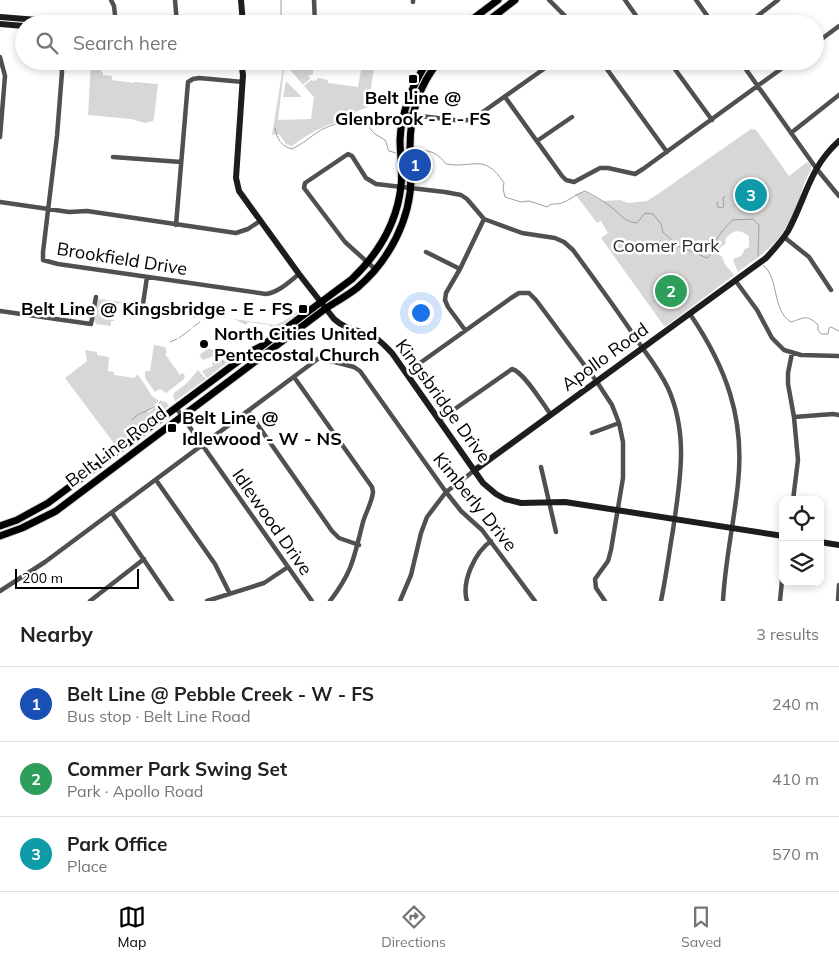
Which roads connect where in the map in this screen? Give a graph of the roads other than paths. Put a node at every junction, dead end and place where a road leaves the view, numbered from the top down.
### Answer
1 (111, 0) edge
2 (175, 0) edge
3 (241, 0) edge
4 (314, 0) edge
5 (498, 0) edge
6 (516, 0) edge
7 (549, 0) edge
8 (625, 0) edge
9 (696, 0) edge
10 (778, 0) edge
11 (115, 15) edge
12 (176, 15) edge
13 (242, 15) edge
14 (315, 15) edge
15 (477, 15) edge
16 (496, 15) edge
17 (564, 15) edge
18 (636, 15) edge
19 (707, 15) edge
20 (759, 15) edge
21 (0, 17) edge
22 (15, 19) edge
23 (0, 24) edge
24 (15, 25) edge
25 (839, 26) edge
26 (824, 37) edge
27 (0, 57) edge
28 (62, 70) edge
29 (243, 70) edge
30 (423, 70) edge
31 (433, 70) edge
32 (542, 70) edge
33 (608, 70) edge
34 (676, 70) edge
35 (746, 70) edge
36 (780, 70) edge
37 (243, 82) junction
38 (758, 87) junction
39 (839, 95) edge
40 (505, 97) junction
41 (404, 114) junction
42 (413, 115) junction
43 (572, 117) dead end
44 (712, 120) junction
45 (791, 133) junction
46 (0, 137) edge
47 (839, 140) edge
48 (537, 141) junction
49 (667, 152) junction
50 (113, 157) dead end
51 (181, 162) junction
52 (816, 168) junction
53 (839, 184) edge
54 (401, 188) junction
55 (833, 188) junction
56 (410, 189) junction
57 (839, 196) edge
58 (0, 202) edge
59 (49, 209) junction
60 (484, 219) junction
61 (260, 221) junction
62 (176, 225) junction
63 (784, 237) junction
64 (426, 252) dead end
65 (368, 262) junction
66 (375, 269) junction
67 (460, 270) junction
68 (299, 274) junction
69 (147, 277) junction
70 (736, 280) junction
71 (831, 290) dead end
72 (96, 297) dead end
73 (143, 304) dead end
74 (323, 305) junction
75 (0, 311) edge
76 (690, 314) junction
77 (465, 330) junction
78 (643, 349) junction
79 (792, 353) junction
80 (839, 356) edge
81 (236, 365) junction
82 (242, 372) junction
83 (406, 373) junction
84 (294, 377) junction
85 (597, 382) junction
86 (177, 408) junction
87 (248, 411) junction
88 (550, 415) junction
89 (839, 415) edge
90 (182, 416) junction
91 (794, 417) junction
92 (439, 420) junction
93 (619, 423) junction
94 (592, 433) dead end
95 (202, 446) junction
96 (542, 467) dead end
97 (475, 470) junction
98 (156, 480) junction
99 (446, 492) junction
100 (794, 496) edge
101 (549, 502) junction
102 (618, 510) junction
103 (112, 513) junction
104 (674, 519) junction
105 (0, 526) edge
106 (731, 529) junction
107 (556, 532) dead end
108 (779, 535) edge
109 (0, 536) edge
110 (491, 541) junction
111 (824, 543) edge
112 (359, 545) junction
113 (839, 545) edge
114 (144, 559) junction
115 (288, 567) junction
116 (839, 585) edge
117 (781, 586) edge
118 (0, 591) edge
119 (230, 594) junction
120 (90, 601) edge
121 (172, 601) edge
122 (207, 601) edge
123 (312, 601) edge
124 (330, 601) edge
125 (400, 601) edge
126 (467, 601) edge
127 (535, 601) edge
128 (605, 601) edge
129 (661, 601) edge
130 (723, 601) edge
131 (780, 601) edge
132 (838, 601) edge

1 - 11 street
2 - 12 street
3 - 13 street
4 - 14 street
5 - 15 main road
6 - 16 main road
7 - 17 street
8 - 18 street
9 - 19 street
10 - 20 street
21 - 22 street
23 - 24 street
25 - 26 street
27 - 46 street
28 - 59 street, Brookfield Drive
29 - 37 street, Kingsbridge Drive
30 - 41 main road, Belt Line Road
31 - 42 main road, Belt Line Road
32 - 40 street
33 - 49 street
34 - 44 street
35 - 38 street
36 - 38 street
37 - 51 street
37 - 61 street, Kingsbridge Drive
38 - 44 street
38 - 45 street
39 - 45 street
40 - 42 street
40 - 48 street
41 - 42 street
41 - 54 main road, Belt Line Road
42 - 56 main road, Belt Line Road
43 - 48 street
44 - 49 street
45 - 52 street
47 - 52 street, Apollo Road
48 - 49 street
50 - 51 street
51 - 62 street
52 - 55 street
52 - 63 street, Apollo Road
53 - 55 street
54 - 56 street
54 - 65 main road, Belt Line Road
54 - 65 street
55 - 57 street
56 - 60 street
56 - 66 main road, Belt Line Road
58 - 59 street
59 - 62 street
59 - 69 street, Brookfield Drive
60 - 67 street
60 - 78 street
61 - 62 street
61 - 68 street, Kingsbridge Drive
63 - 70 street, Apollo Road
63 - 71 street
64 - 67 street
65 - 66 street
65 - 74 main road, Belt Line Road
66 - 74 main road, Belt Line Road
67 - 77 street
68 - 69 street, Brookfield Drive
68 - 74 street, Kingsbridge Drive
69 - 73 street
70 - 76 street, Apollo Road
70 - 79 street
72 - 75 street
74 - 81 main road, Belt Line Road
74 - 82 main road, Belt Line Road
74 - 83 street, Kingsbridge Drive
76 - 78 street, Apollo Road
76 - 106 street
77 - 83 street
77 - 85 street
78 - 85 street, Apollo Road
78 - 104 street
79 - 80 street
79 - 91 street
81 - 82 main road
81 - 86 main road, Belt Line Road
82 - 90 main road, Belt Line Road
83 - 92 street, Kingsbridge Drive
84 - 87 street
84 - 99 street, Kimberly Drive
84 - 112 street
85 - 88 street, Apollo Road
85 - 93 street
86 - 90 street, Idlewood Drive
86 - 105 main road, Belt Line Road
87 - 95 street
87 - 112 street
88 - 92 street
88 - 97 street, Apollo Road
89 - 91 street
90 - 95 street, Idlewood Drive
90 - 109 main road, Belt Line Road
91 - 100 street
92 - 97 street, Kingsbridge Drive
93 - 94 street
93 - 102 street
95 - 98 street
95 - 115 street, Idlewood Drive
96 - 101 street
97 - 99 street, Apollo Road
97 - 101 street, Kingsbridge Drive
98 - 103 street
98 - 119 street
99 - 110 street, Kimberly Drive
99 - 125 street, Apollo Road
101 - 102 street, Kingsbridge Drive
101 - 107 street
102 - 104 street, Kingsbridge Drive
102 - 128 street
103 - 114 street
103 - 118 street
104 - 106 street, Kingsbridge Drive
104 - 129 street
106 - 108 street, Kingsbridge Drive
106 - 130 street
110 - 126 street
110 - 127 street, Kimberly Drive
111 - 113 street
112 - 124 street
114 - 120 street
114 - 121 street
115 - 119 street
115 - 123 street, Idlewood Drive
116 - 132 street
117 - 131 street
119 - 122 street

